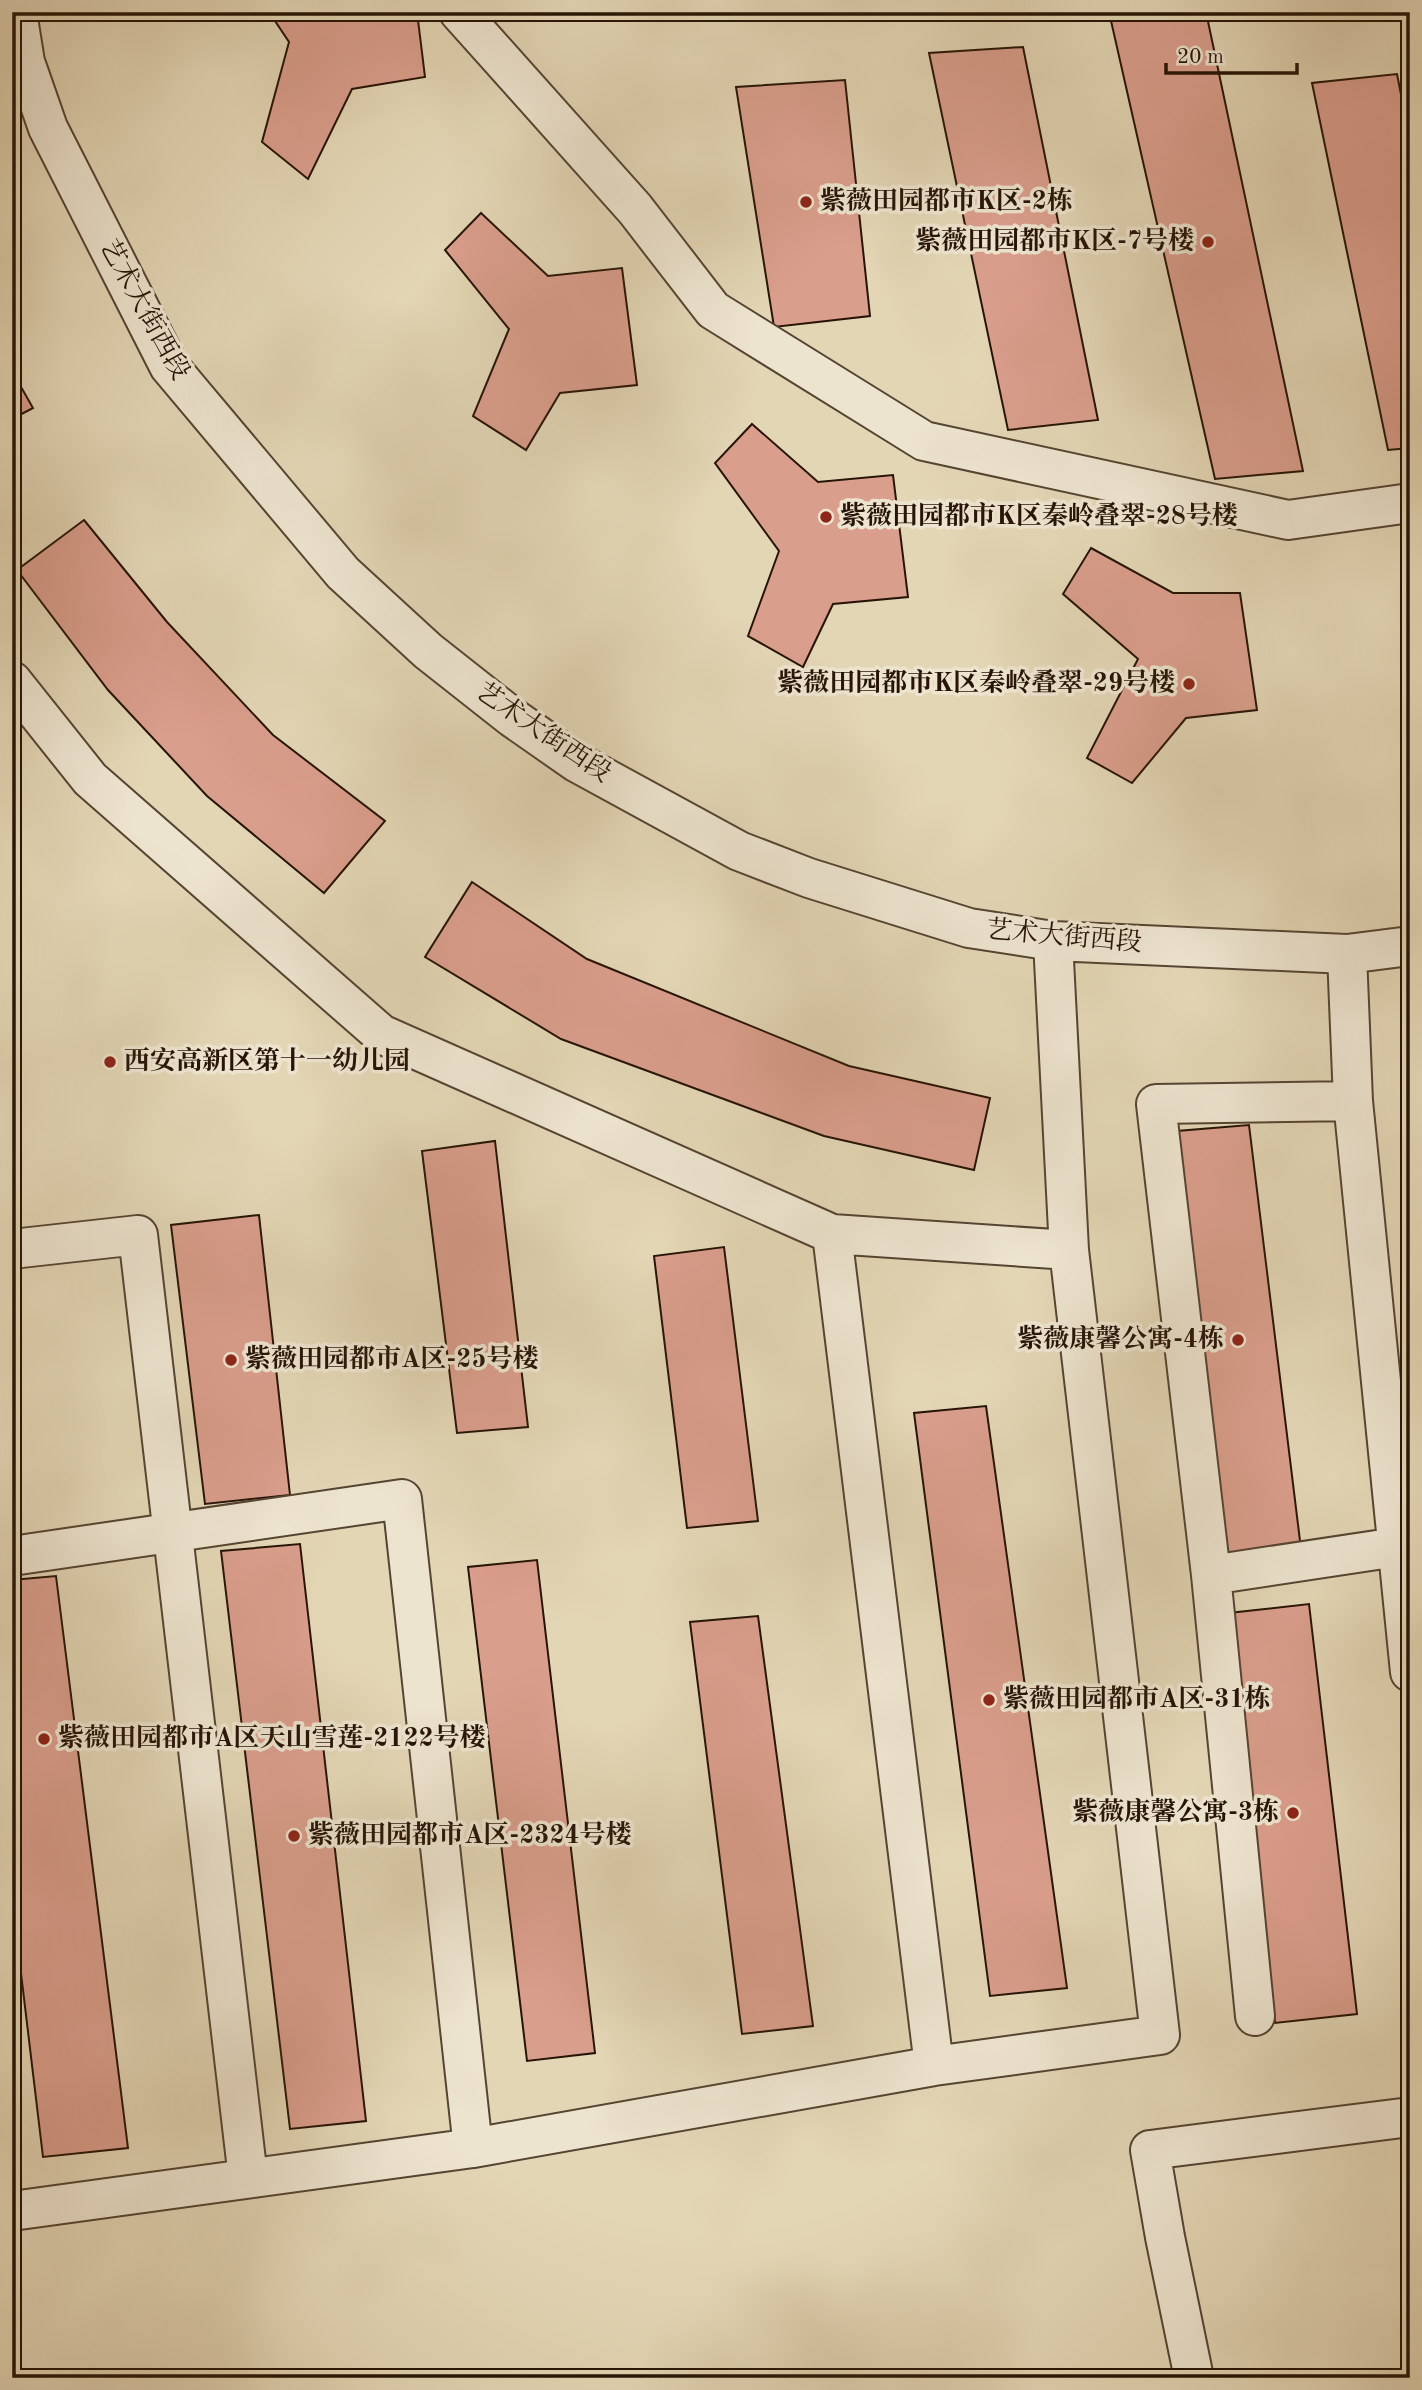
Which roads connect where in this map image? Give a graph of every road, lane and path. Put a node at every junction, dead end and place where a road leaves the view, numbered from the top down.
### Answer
1 (17, 12) edge
2 (464, 14) edge
3 (1410, 503) edge
4 (12, 681) edge
5 (1053, 941) junction
6 (1410, 946) edge
7 (1347, 954) junction
8 (1353, 1101) junction
9 (832, 1234) junction
10 (12, 1250) edge
11 (1069, 1250) junction
12 (172, 1534) junction
13 (1404, 1546) edge
14 (12, 1556) edge
15 (1211, 1576) junction
16 (1410, 1672) edge
17 (1255, 2016) dead end
18 (934, 2066) junction
19 (1410, 2117) edge
20 (473, 2148) junction
21 (248, 2178) junction
22 (12, 2211) edge
23 (1194, 2378) edge

1 - 5 street, 艺术大街西段
2 - 3 street
4 - 9 street
5 - 7 street, 艺术大街西段
5 - 11 street
6 - 7 street, 艺术大街西段
7 - 8 street
8 - 13 street
8 - 15 street
9 - 11 street
9 - 18 street
10 - 12 street
11 - 18 street
12 - 14 street
12 - 20 street
12 - 21 street
13 - 15 street
13 - 16 street
15 - 17 street
18 - 20 street
19 - 23 street
20 - 21 street
21 - 22 street

